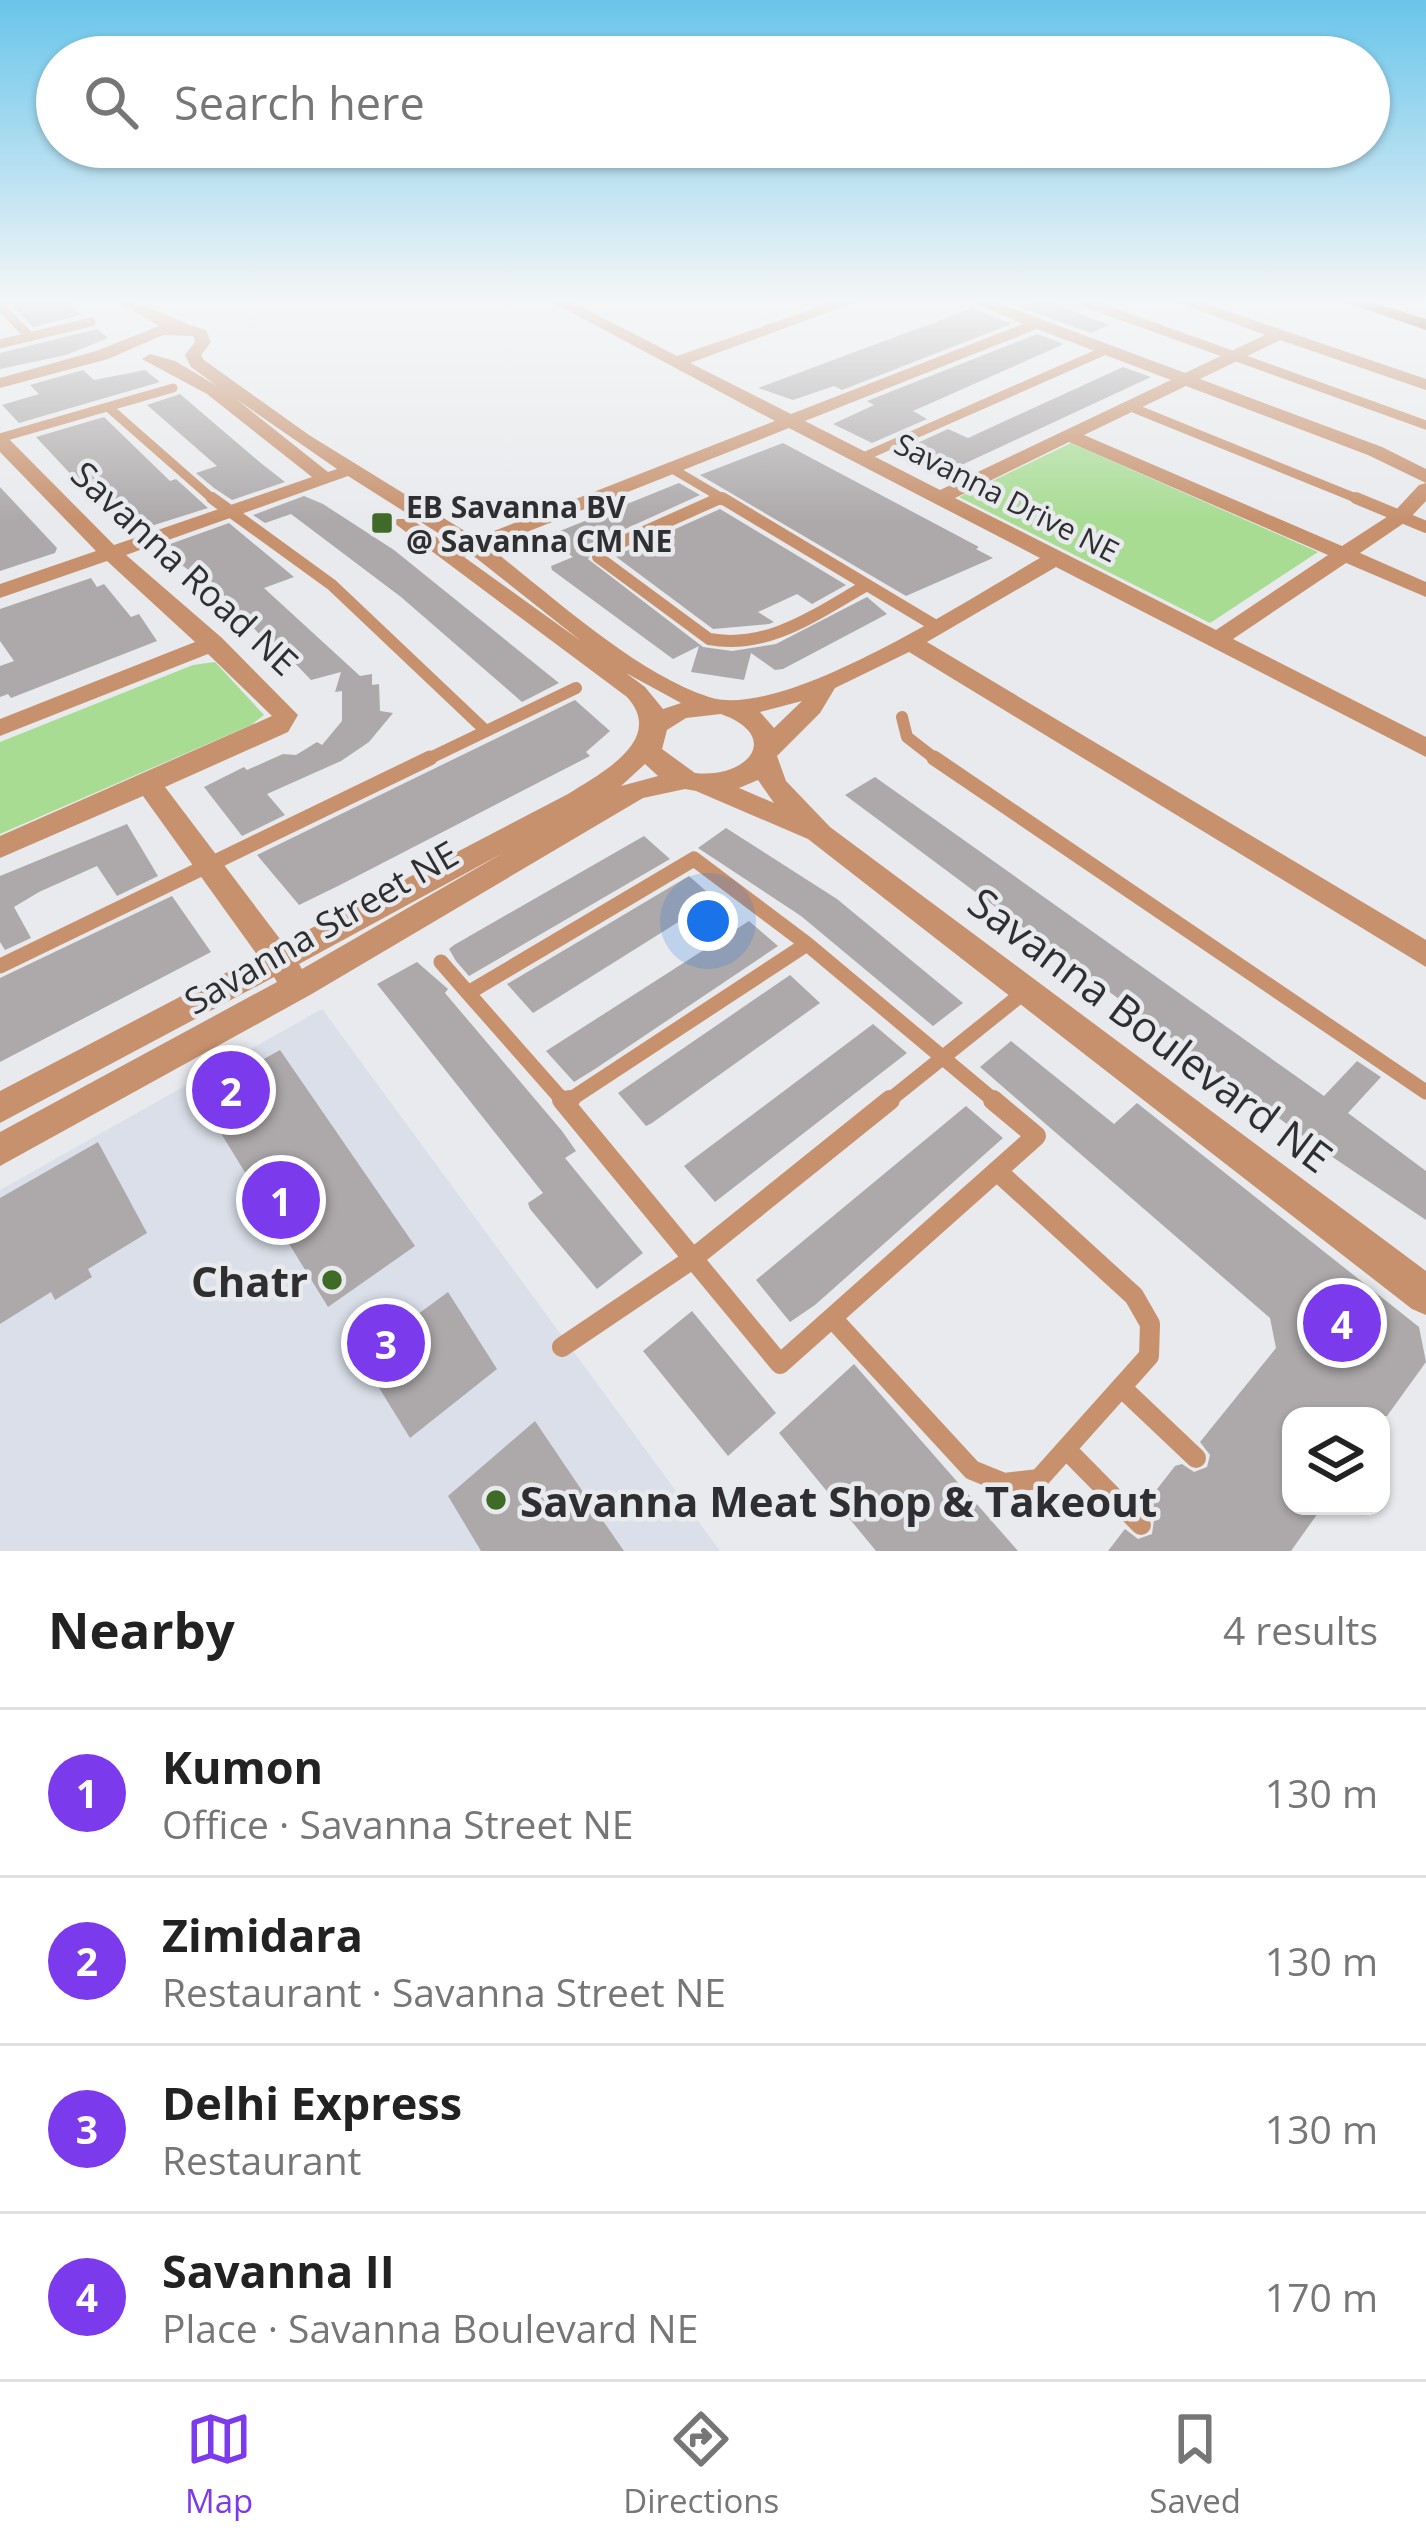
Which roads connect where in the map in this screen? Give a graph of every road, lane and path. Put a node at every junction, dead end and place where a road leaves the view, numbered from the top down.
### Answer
1 (52, 374) edge
2 (188, 374) edge
3 (212, 374) edge
4 (699, 374) edge
5 (910, 374) edge
6 (1051, 374) edge
7 (1172, 374) edge
8 (1198, 374) edge
9 (1286, 374) edge
10 (1393, 374) edge
11 (1187, 380) junction
12 (1426, 386) edge
13 (0, 387) edge
14 (173, 388) dead end
15 (108, 407) junction
16 (1131, 407) junction
17 (791, 422) junction
18 (1426, 425) edge
19 (1072, 436) junction
20 (0, 439) edge
21 (861, 458) junction
22 (670, 468) junction
23 (339, 474) junction
24 (30, 476) junction
25 (1426, 477) edge
26 (0, 484) edge
27 (1426, 489) edge
28 (721, 498) junction
29 (938, 498) junction
30 (228, 513) junction
31 (1400, 517) junction
32 (1426, 527) edge
33 (463, 550) junction
34 (109, 554) junction
35 (1343, 554) junction
36 (1054, 559) junction
37 (867, 585) junction
38 (1426, 590) edge
39 (0, 591) edge
40 (934, 625) junction
41 (906, 640) junction
42 (1215, 641) junction
43 (214, 643) junction
44 (824, 686) junction
45 (576, 688) dead end
46 (706, 706) junction
47 (734, 709) junction
48 (902, 717) dead end
49 (0, 728) edge
50 (486, 731) junction
51 (652, 735) junction
52 (1426, 748) edge
53 (767, 753) junction
54 (693, 782) junction
55 (148, 784) junction
56 (820, 834) junction
57 (0, 848) edge
58 (208, 865) junction
59 (807, 944) junction
60 (1426, 956) edge
61 (278, 960) junction
62 (441, 962) dead end
63 (0, 966) edge
64 (299, 986) junction
65 (1027, 990) junction
66 (468, 993) junction
67 (944, 1058) junction
68 (1426, 1091) edge
69 (565, 1103) junction
70 (0, 1108) edge
71 (0, 1150) edge
72 (997, 1171) junction
73 (691, 1260) junction
74 (1426, 1295) edge
75 (832, 1318) junction
76 (562, 1347) dead end
77 (1121, 1388) junction
78 (1066, 1449) junction
79 (1196, 1458) dead end
80 (1141, 1525) dead end

1 - 13 street
2 - 23 street
3 - 23 street
4 - 17 street, Savanna Drive NE
5 - 17 street
6 - 21 lane
7 - 11 street
8 - 11 street
9 - 18 lane
10 - 12 street
11 - 16 street
11 - 25 street
14 - 15 lane
15 - 20 lane
15 - 30 lane
16 - 19 street
16 - 31 lane
17 - 21 street, Savanna Drive NE
17 - 22 street
19 - 29 street
19 - 35 street
20 - 24 street, Savanna Road NE
21 - 29 street, Savanna Drive NE
22 - 28 lane
22 - 33 street
23 - 30 street
23 - 33 street
24 - 26 street
24 - 34 street, Savanna Road NE
27 - 31 street
28 - 37 lane
28 - 37 lane
29 - 36 street, Savanna Drive NE
30 - 34 street
30 - 50 lane
31 - 32 lane
31 - 35 street
33 - 46 street
33 - 51 street
34 - 39 street
34 - 43 street, Savanna Road NE
35 - 38 street
35 - 42 street
36 - 40 street
36 - 42 street, Savanna Drive NE
37 - 40 lane
40 - 41 street
41 - 44 street
41 - 60 street
42 - 52 street, Savanna Drive NE
43 - 49 street
43 - 55 street, Savanna Road NE
44 - 47 street
44 - 53 street
45 - 50 lane
46 - 47 street
46 - 51 street
47 - 53 street
48 - 68 lane
50 - 58 lane
51 - 54 street
51 - 61 street, Savanna Street NE
53 - 54 street
53 - 56 street, Savanna Boulevard NE
54 - 56 street, Savanna Boulevard NE
54 - 64 street, Savanna Street NE
55 - 57 street
55 - 58 street
56 - 65 street, Savanna Boulevard NE
58 - 61 street
58 - 63 lane
59 - 66 lane
59 - 67 lane
59 - 69 lane
61 - 64 street
61 - 70 street, Savanna Street NE
62 - 66 lane
64 - 71 street, Savanna Street NE
65 - 67 lane
65 - 74 street, Savanna Boulevard NE
66 - 69 lane
67 - 72 lane
67 - 73 lane
69 - 73 lane
72 - 75 lane
72 - 77 lane
73 - 75 lane
73 - 76 lane
75 - 78 lane
77 - 78 lane
77 - 79 lane
78 - 80 lane

